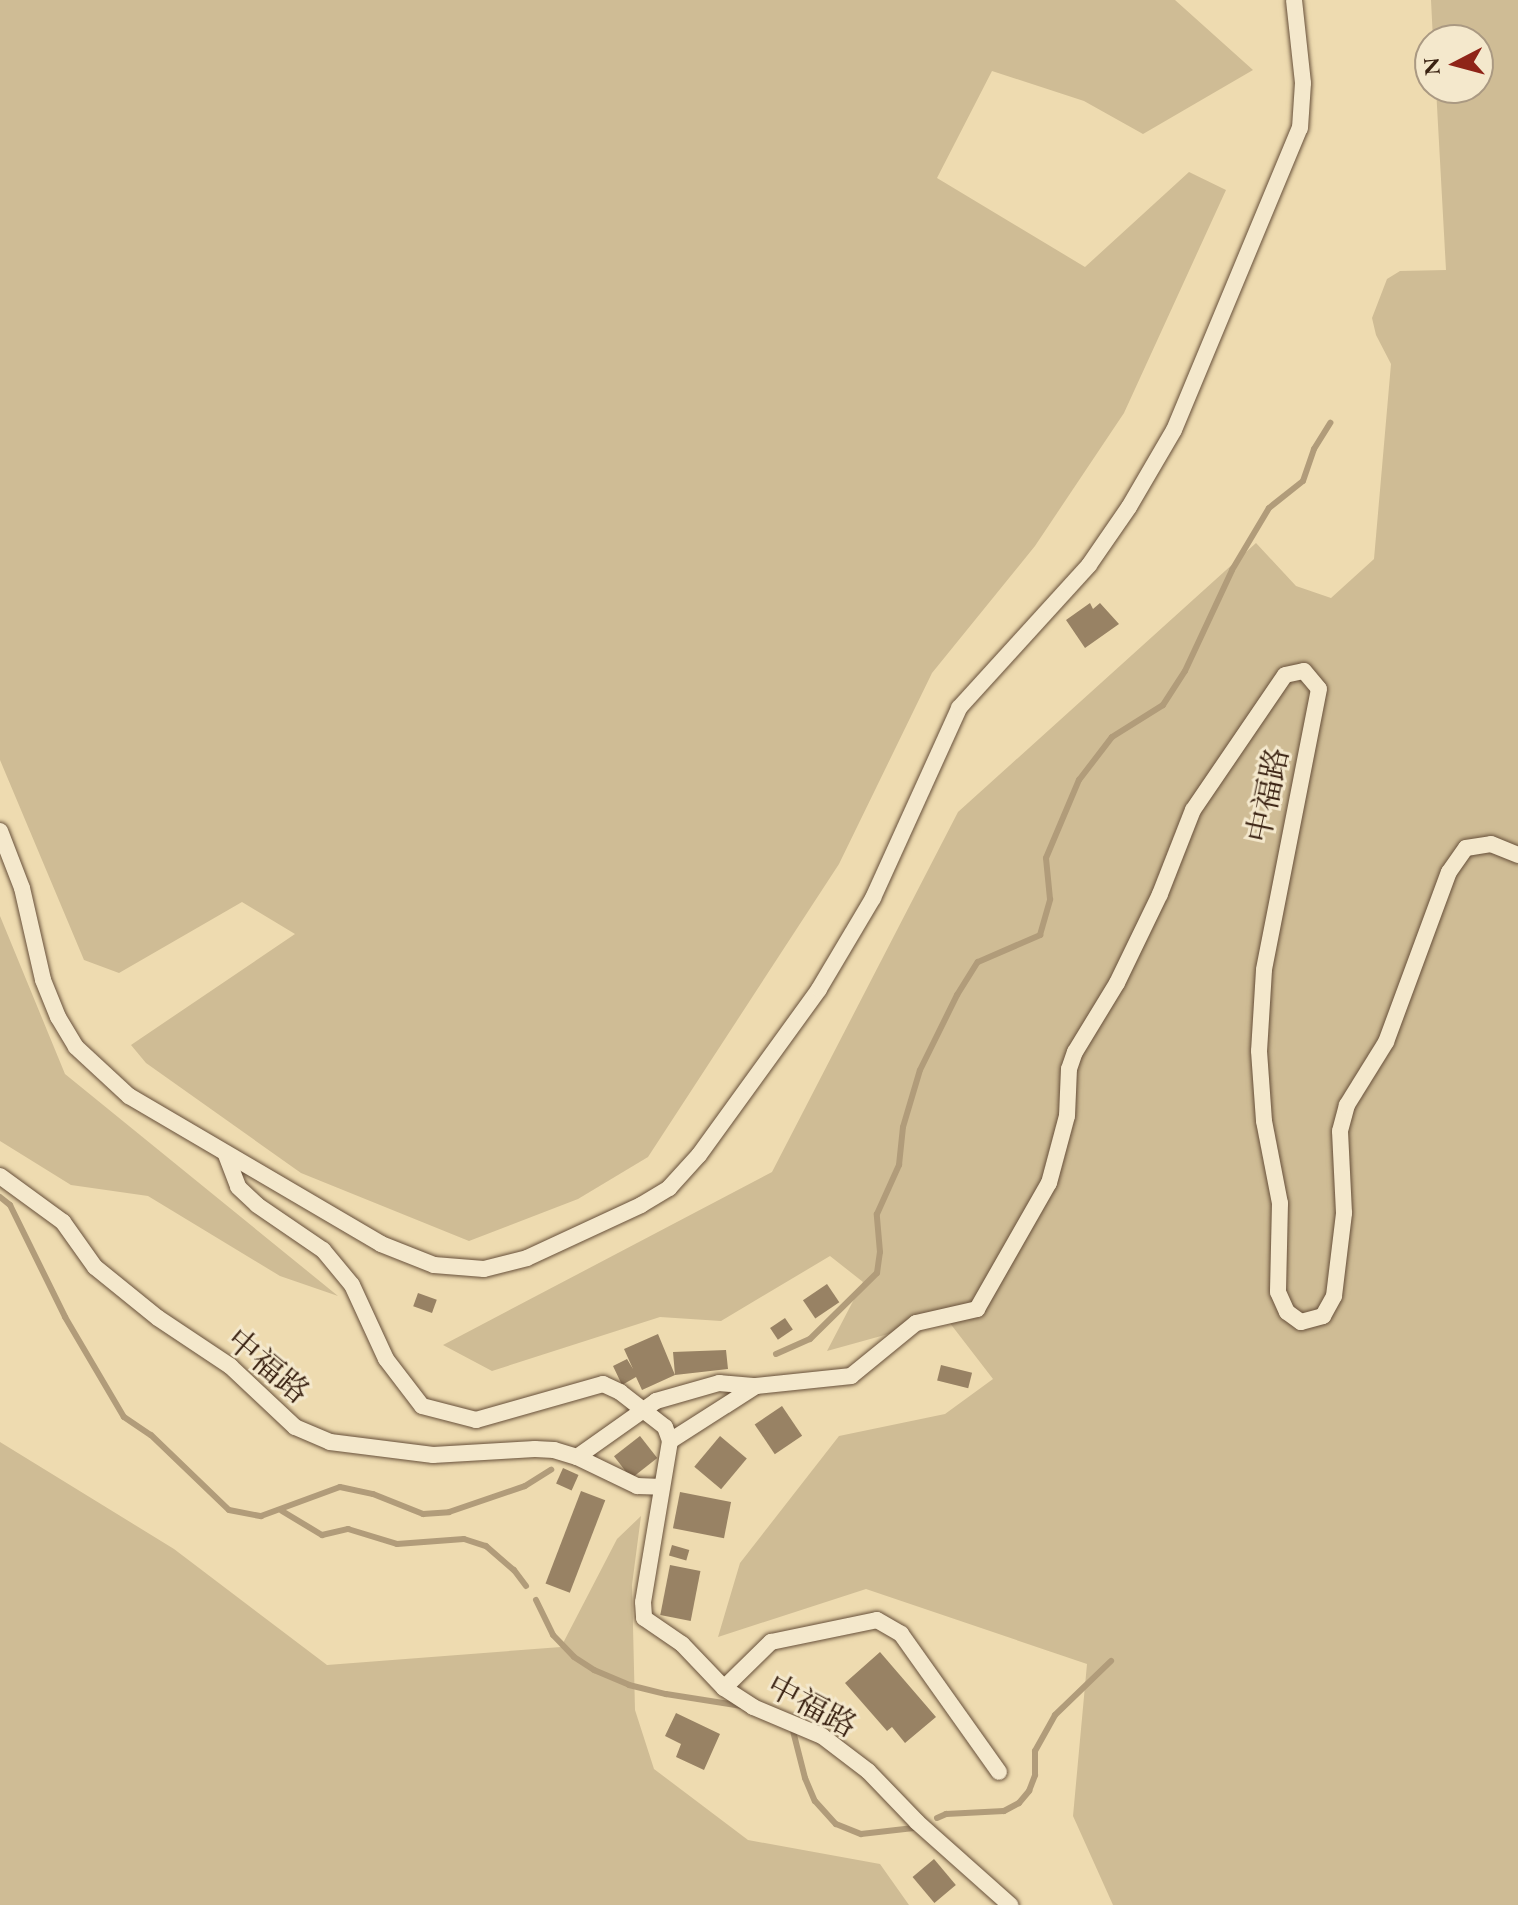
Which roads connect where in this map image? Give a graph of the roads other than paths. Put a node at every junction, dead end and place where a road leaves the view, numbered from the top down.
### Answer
1 (1294, 0) edge
2 (0, 831) edge
3 (1518, 855) edge
4 (226, 1155) junction
5 (0, 1176) edge
6 (756, 1386) junction
7 (643, 1411) junction
8 (670, 1441) junction
9 (577, 1457) junction
10 (662, 1487) junction
11 (724, 1688) junction
12 (999, 1772) dead end
13 (1010, 1905) edge

1 - 4 street
2 - 4 street
3 - 6 street, 中福路
4 - 7 street
5 - 9 street, 中福路
6 - 7 street, 中福路
6 - 8 street, 中福路
7 - 8 street
7 - 9 street, 中福路
8 - 10 street, 中福路
9 - 10 street
10 - 11 street, 中福路
11 - 12 street
11 - 13 street, 中福路

